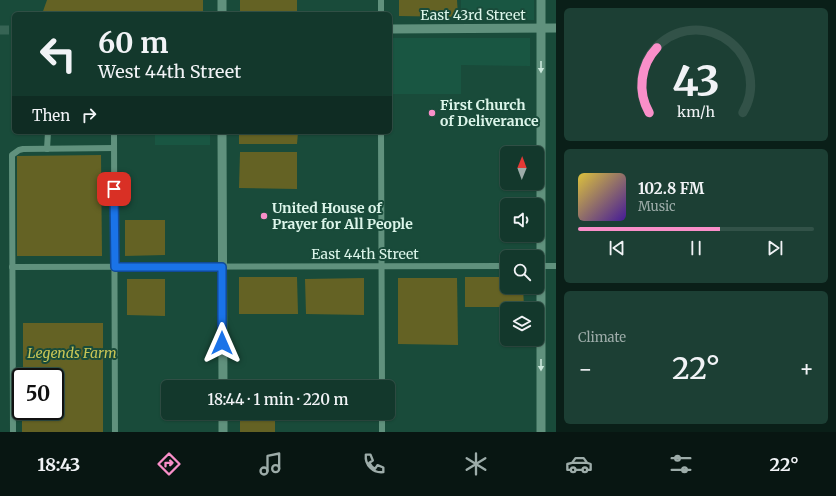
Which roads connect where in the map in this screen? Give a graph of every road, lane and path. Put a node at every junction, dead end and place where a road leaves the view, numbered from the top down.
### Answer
1 (222, 0) edge
2 (381, 0) edge
3 (542, 0) edge
4 (222, 12) edge
5 (381, 12) edge
6 (542, 28) junction
7 (556, 28) edge
8 (392, 29) edge
9 (48, 134) edge
10 (114, 134) edge
11 (222, 134) edge
12 (381, 134) edge
13 (114, 148) junction
14 (47, 149) junction
15 (539, 250) edge
16 (382, 266) junction
17 (500, 266) edge
18 (544, 266) edge
19 (556, 266) edge
20 (12, 267) junction
21 (115, 267) junction
22 (222, 267) junction
23 (539, 294) edge
24 (222, 380) edge
25 (382, 380) edge
26 (222, 420) edge
27 (382, 420) edge
28 (13, 432) edge
29 (115, 432) edge
30 (222, 432) edge
31 (382, 432) edge
32 (541, 432) edge

1 - 4 street
2 - 5 street
3 - 6 street
6 - 7 street, East 43rd Street
6 - 8 street, East 43rd Street
6 -> 15 street
9 - 14 street
10 - 13 street
11 - 22 street
12 - 16 street
13 - 14 street
13 - 21 street
14 - 20 street
16 - 17 street, East 44th Street
16 - 22 street, East 44th Street
16 - 25 street
18 - 19 street
20 - 21 street, East 44th Street
20 - 28 street
21 - 22 street, East 44th Street
21 - 29 street
22 - 24 street
23 -> 32 street
26 - 30 street
27 - 31 street

